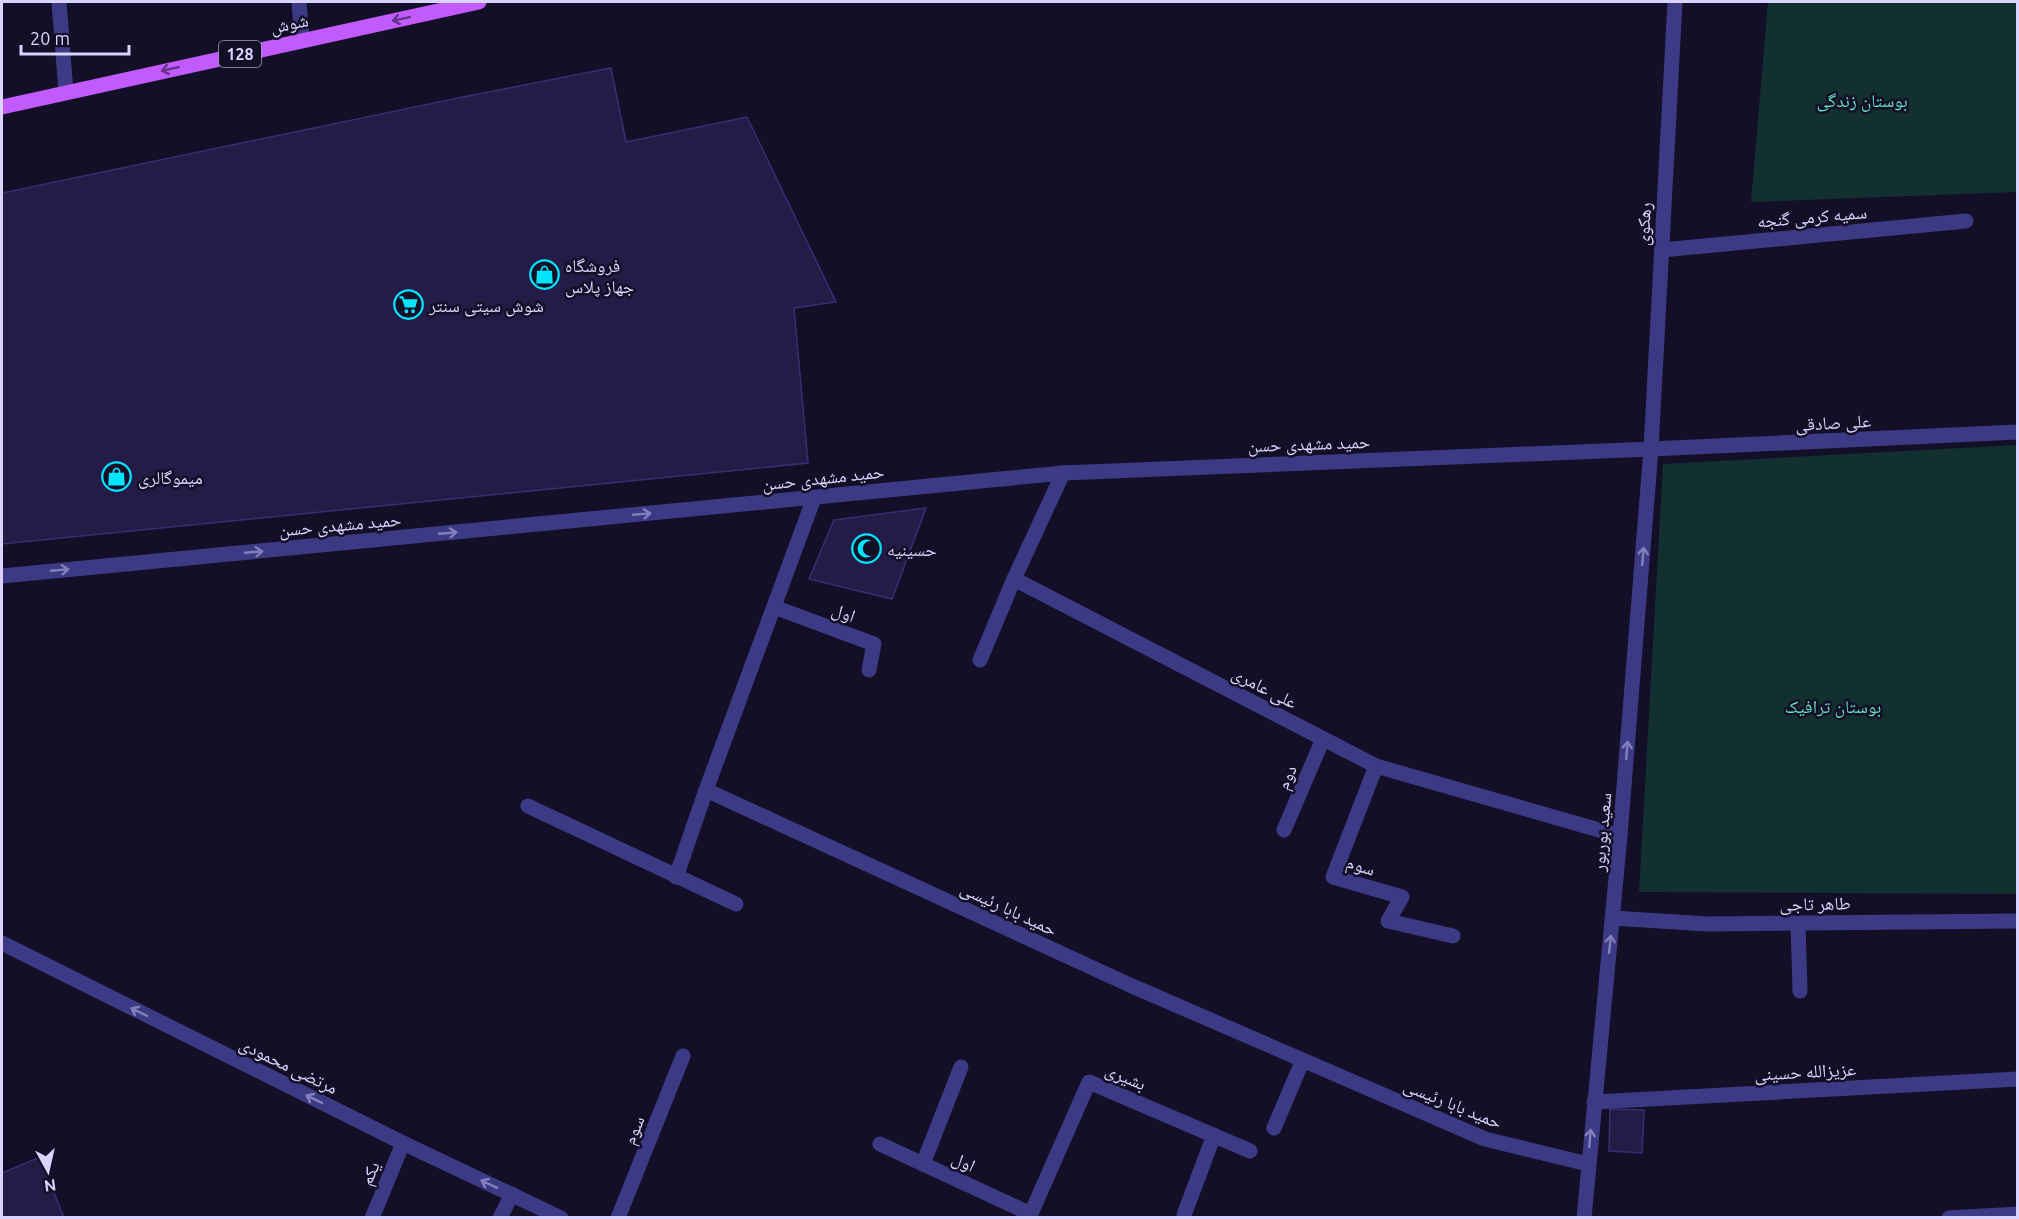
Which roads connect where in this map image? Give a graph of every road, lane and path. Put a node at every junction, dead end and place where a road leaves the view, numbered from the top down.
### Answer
1 (59, 2) edge
2 (299, 2) edge
3 (479, 2) edge
4 (1675, 2) edge
5 (302, 40) junction
6 (66, 92) junction
7 (2, 107) edge
8 (1965, 221) dead end
9 (1662, 249) junction
10 (2018, 432) edge
11 (1651, 449) junction
12 (1063, 472) junction
13 (814, 498) junction
14 (2, 576) edge
15 (1014, 579) junction
16 (774, 607) junction
17 (980, 660) dead end
18 (869, 670) dead end
19 (1323, 739) junction
20 (1376, 766) junction
21 (706, 790) junction
22 (528, 806) dead end
23 (1284, 830) dead end
24 (1620, 836) junction
25 (676, 877) junction
26 (736, 904) dead end
27 (1613, 918) junction
28 (2018, 921) edge
29 (1798, 923) junction
30 (1453, 936) dead end
31 (2, 943) edge
32 (1800, 991) dead end
33 (683, 1056) dead end
34 (1302, 1062) junction
35 (962, 1067) dead end
36 (2018, 1079) edge
37 (1594, 1102) junction
38 (1274, 1128) dead end
39 (1214, 1135) junction
40 (403, 1143) junction
41 (880, 1144) dead end
42 (1250, 1151) dead end
43 (923, 1164) junction
44 (1588, 1164) junction
45 (512, 1194) junction
46 (2018, 1214) edge
47 (1184, 1215) dead end
48 (1030, 1216) edge
49 (372, 1218) edge
50 (501, 1218) edge
51 (561, 1218) edge
52 (618, 1218) edge
53 (1584, 1218) edge
54 (1949, 1218) edge

1 - 6 street
2 - 5 street
3 -> 5 main road, شوش / 128
4 - 9 street, رهکوی
5 -> 6 main road, شوش / 128
6 - 7 main road, شوش / 128
8 - 9 street, سمیه کرمی گنجه
9 - 11 street, رهکوی
10 - 11 street, علی صادقی
11 - 12 street, حمید مشهدی حسن
24 -> 11 street, سعید بوربور
12 - 13 street, حمید مشهدی حسن
12 - 15 street
14 -> 13 street, حمید مشهدی حسن
13 - 16 street
15 - 17 street
15 - 19 street, علی عامری
16 - 18 street, اول
16 - 21 street
19 - 20 street, علی عامری
19 - 23 street, دوم
20 - 24 street, علی عامری
20 - 30 street, سوم
21 - 25 street
21 - 34 street, حمید بابا رئیسی
22 - 25 street
24 - 27 street, سعید بوربور
25 - 26 street
27 - 29 street, طاهر تاجی
37 -> 27 street, سعید بوربور
28 - 29 street, طاهر تاجی
29 - 32 street
40 -> 31 street, مرتضی محمودی
33 - 52 street, سوم
34 - 38 street
34 - 44 street, حمید بابا رئیسی
35 - 43 street
36 - 37 street, عزیزالله حسینی
44 -> 37 street, سعید بوربور
39 - 42 street, بشیری
39 - 47 street
39 - 48 street, بشیری
45 -> 40 street, مرتضی محمودی
40 - 49 street, یکم
41 - 43 street, اول
43 - 48 street, اول
44 - 53 street, سعید بوربور
45 - 50 street
45 - 51 street, مرتضی محمودی
46 - 54 street

